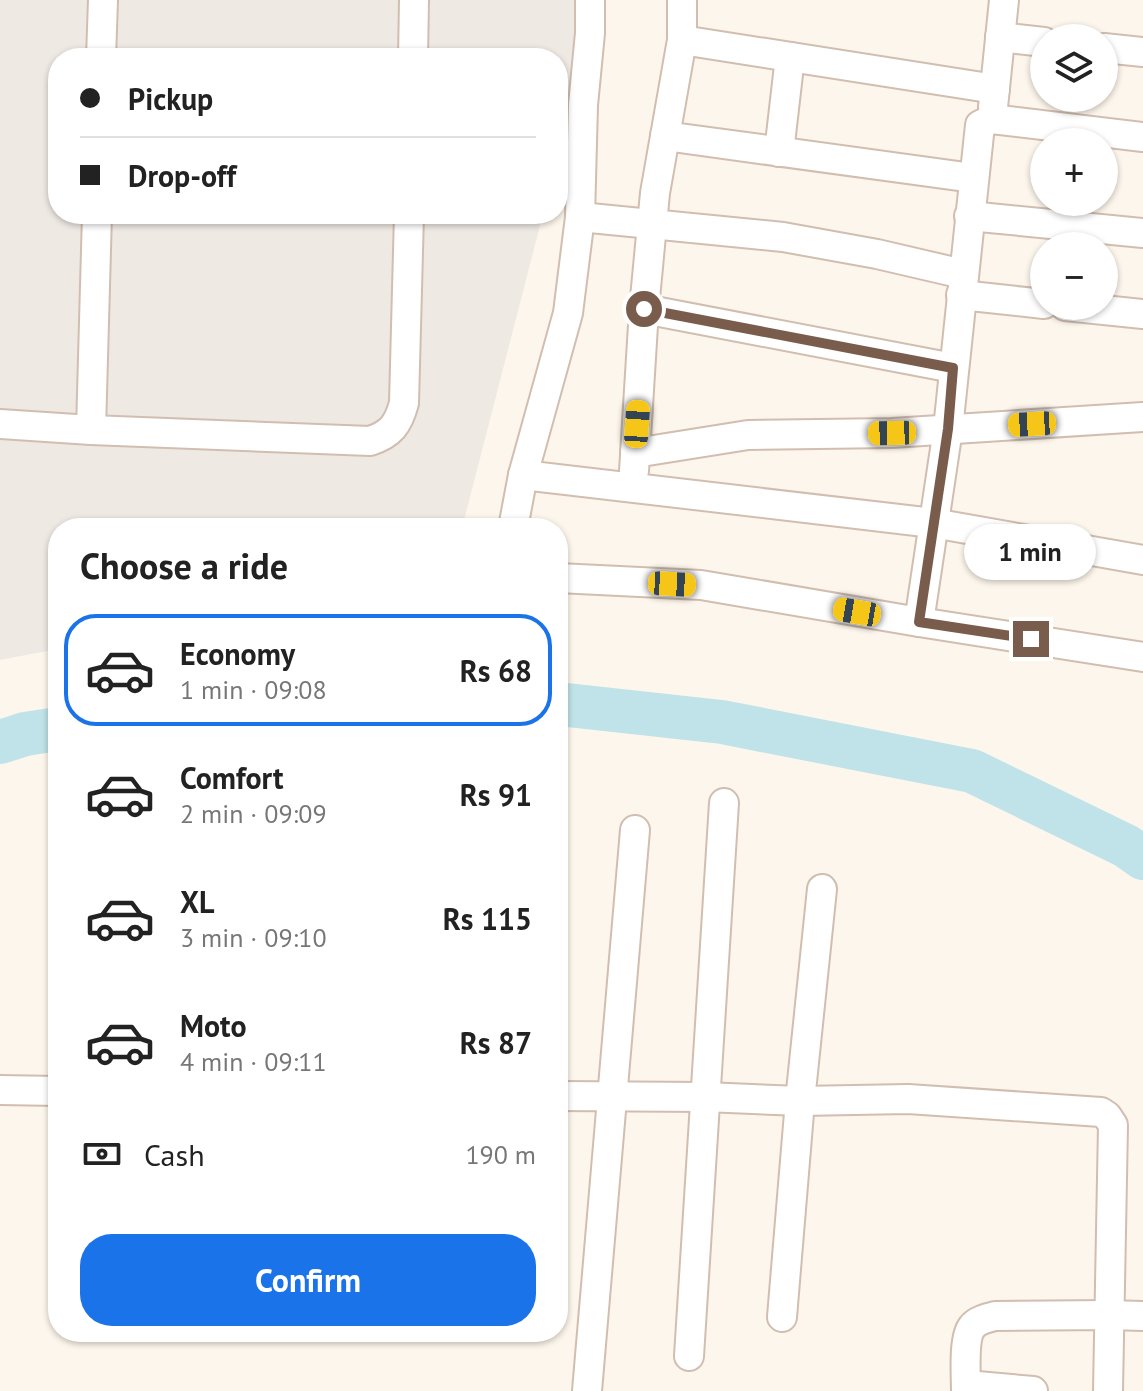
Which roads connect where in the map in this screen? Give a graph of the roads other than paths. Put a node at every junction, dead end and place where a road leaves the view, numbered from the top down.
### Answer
1 (103, 0) edge
2 (414, 0) edge
3 (590, 0) edge
4 (682, 0) edge
5 (1004, 0) edge
6 (1000, 37) junction
7 (682, 40) junction
8 (1030, 40) edge
9 (101, 48) edge
10 (413, 48) edge
11 (1118, 49) edge
12 (1143, 52) edge
13 (790, 57) junction
14 (995, 89) junction
15 (992, 119) junction
16 (665, 136) junction
17 (1143, 137) edge
18 (779, 152) junction
19 (973, 178) junction
20 (969, 216) junction
21 (580, 217) junction
22 (652, 222) junction
23 (97, 224) edge
24 (409, 224) edge
25 (1143, 233) edge
26 (962, 284) junction
27 (1030, 301) edge
28 (644, 309) junction
29 (1118, 311) edge
30 (1143, 314) edge
31 (953, 368) junction
32 (1143, 417) edge
33 (0, 424) edge
34 (948, 429) junction
35 (91, 430) junction
36 (635, 453) junction
37 (523, 475) junction
38 (633, 488) junction
39 (515, 518) edge
40 (933, 523) junction
41 (1143, 560) edge
42 (568, 578) edge
43 (919, 622) junction
44 (1143, 657) edge
45 (724, 803) dead end
46 (635, 830) dead end
47 (822, 889) dead end
48 (0, 1090) edge
49 (48, 1091) edge
50 (568, 1096) edge
51 (613, 1097) junction
52 (705, 1097) junction
53 (800, 1101) junction
54 (1110, 1308) junction
55 (1143, 1316) edge
56 (782, 1317) dead end
57 (689, 1356) dead end
58 (966, 1388) edge
59 (587, 1391) edge
60 (1033, 1391) edge
61 (1108, 1391) edge

1 - 9 street
2 - 10 street
3 - 21 street
4 - 7 street
5 - 6 street
6 - 8 street
6 - 14 street
7 - 13 street
7 - 16 street
11 - 12 street
13 - 14 street
13 - 18 street
14 - 15 street
15 - 17 street
15 - 19 street
16 - 18 street
16 - 22 street
18 - 19 street
19 - 20 street
20 - 25 street
20 - 26 street
21 - 22 street
21 - 37 street
22 - 26 street
22 - 28 street
23 - 35 street
24 - 35 street
26 - 27 street
26 - 31 street
28 - 31 street
28 - 36 street
29 - 30 street
31 - 34 street
32 - 34 street
33 - 35 street
34 - 36 street
34 - 40 street
36 - 38 street
37 - 38 street
37 - 39 street
38 - 40 street
40 - 41 street
40 - 43 street
42 - 43 street
43 - 44 street
45 - 52 street
46 - 51 street
47 - 53 street
48 - 49 street
50 - 51 street
51 - 52 street
51 - 59 street
52 - 53 street
52 - 57 street
53 - 54 street
53 - 56 street
54 - 55 street
54 - 58 street
54 - 61 street
58 - 60 street

